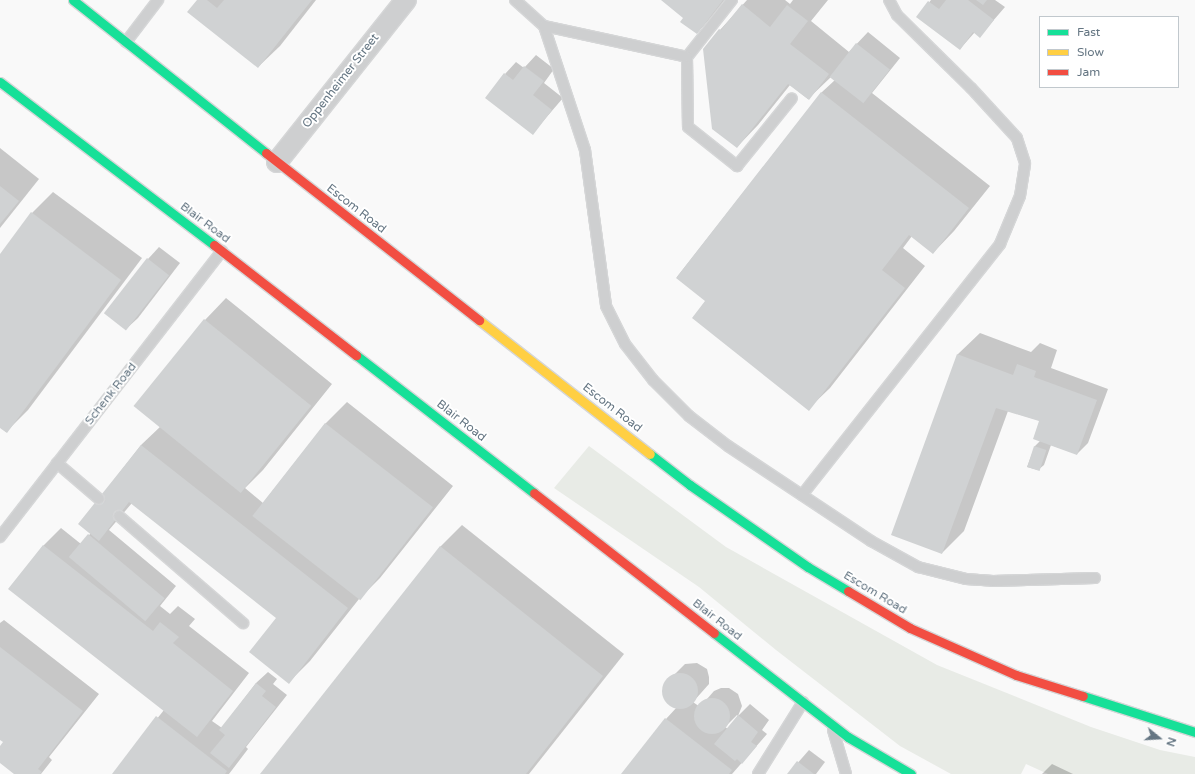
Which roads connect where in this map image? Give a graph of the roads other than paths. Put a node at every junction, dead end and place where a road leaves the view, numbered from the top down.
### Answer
1 (73, 0) edge
2 (158, 0) edge
3 (406, 0) edge
4 (515, 0) edge
5 (732, 0) edge
6 (889, 0) edge
7 (544, 26) junction
8 (126, 42) junction
9 (687, 57) junction
10 (0, 82) edge
11 (792, 98) dead end
12 (277, 162) junction
13 (222, 251) junction
14 (57, 463) junction
15 (802, 495) junction
16 (99, 499) dead end
17 (119, 516) dead end
18 (0, 537) edge
19 (1095, 578) dead end
20 (243, 623) dead end
21 (803, 702) junction
22 (832, 724) junction
23 (1195, 732) edge
24 (758, 774) edge
25 (846, 774) edge
26 (911, 774) edge

1 - 8 street, Escom Road
2 - 8 lane
3 - 12 street, Oppenheimer Street
4 - 7 lane
5 - 9 lane
6 - 15 lane
7 - 9 lane
7 - 15 lane
8 - 12 street, Escom Road
9 - 11 lane
10 - 13 street, Blair Road
12 - 23 street, Escom Road
13 - 14 lane, Schenk Road
13 - 21 street, Blair Road
14 - 16 lane
14 - 18 lane, Schenk Road
15 - 19 lane
17 - 20 lane
21 - 22 street, Blair Road
21 - 24 lane
22 - 25 lane
22 - 26 street, Blair Road

